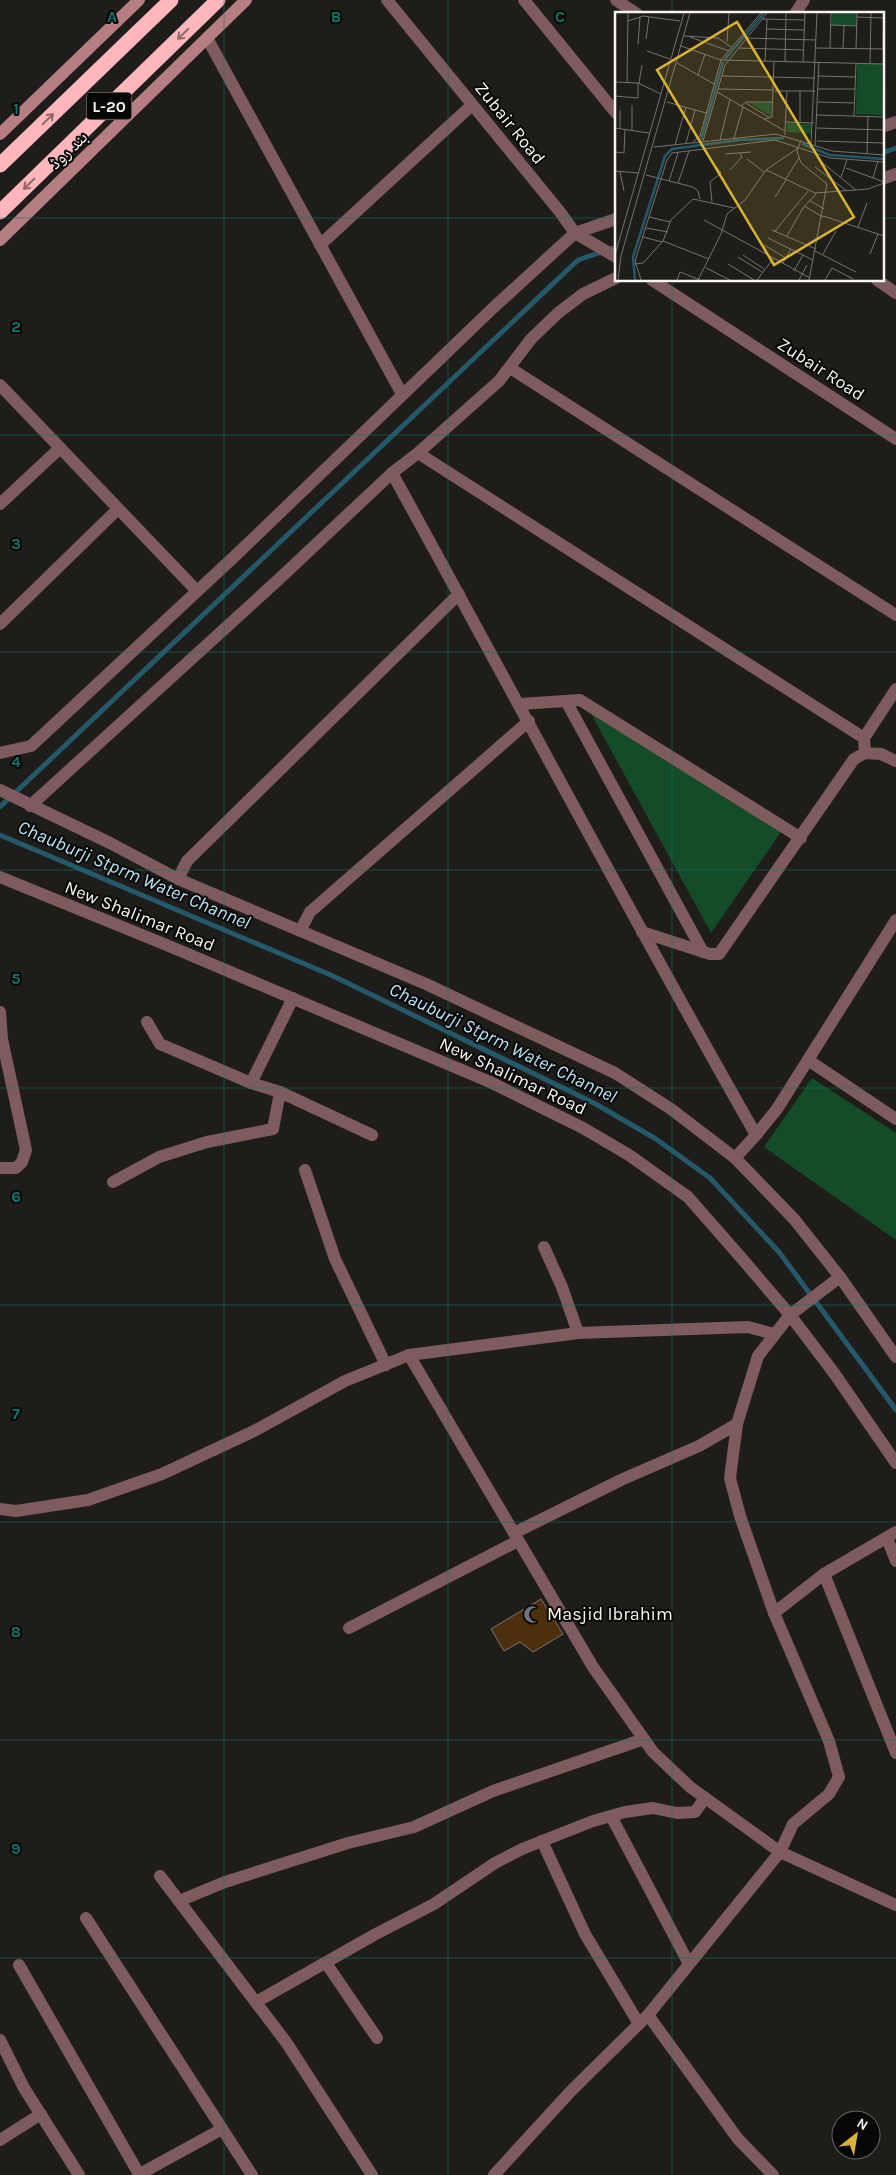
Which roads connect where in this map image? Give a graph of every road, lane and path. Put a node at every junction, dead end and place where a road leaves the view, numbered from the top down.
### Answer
1 (139, 0) edge
2 (171, 0) edge
3 (218, 0) edge
4 (246, 0) edge
5 (386, 0) edge
6 (524, 0) edge
7 (616, 0) edge
8 (804, 0) edge
9 (634, 12) edge
10 (796, 12) edge
11 (207, 38) junction
12 (472, 104) junction
13 (615, 112) edge
14 (896, 122) edge
15 (884, 126) edge
16 (0, 134) edge
17 (0, 165) edge
18 (0, 212) edge
19 (615, 219) edge
20 (575, 233) junction
21 (0, 240) edge
22 (320, 245) junction
23 (615, 256) edge
24 (615, 278) edge
25 (654, 281) edge
26 (879, 281) edge
27 (896, 292) edge
28 (510, 368) junction
29 (0, 385) edge
30 (402, 394) junction
31 (896, 439) edge
32 (60, 448) junction
33 (418, 453) junction
34 (392, 473) junction
35 (0, 504) edge
36 (118, 509) junction
37 (197, 591) junction
38 (459, 594) junction
39 (896, 615) edge
40 (0, 624) edge
41 (896, 689) edge
42 (566, 701) junction
43 (520, 704) junction
44 (529, 721) junction
45 (864, 738) junction
46 (0, 752) edge
47 (865, 752) junction
48 (896, 761) edge
49 (0, 790) edge
50 (26, 804) junction
51 (801, 838) junction
52 (0, 877) edge
53 (178, 879) junction
54 (896, 920) edge
55 (300, 931) junction
56 (642, 932) junction
57 (702, 952) junction
58 (293, 998) junction
59 (0, 1012) edge
60 (147, 1022) dead end
61 (808, 1060) junction
62 (251, 1083) junction
63 (280, 1092) junction
64 (896, 1119) edge
65 (372, 1134) dead end
66 (756, 1135) junction
67 (735, 1158) junction
68 (0, 1168) edge
69 (305, 1170) dead end
70 (113, 1182) dead end
71 (544, 1247) dead end
72 (840, 1277) junction
73 (792, 1312) junction
74 (578, 1333) junction
75 (774, 1334) junction
76 (409, 1355) junction
77 (896, 1357) edge
78 (386, 1365) junction
79 (737, 1424) junction
80 (896, 1464) edge
81 (0, 1509) edge
82 (891, 1535) edge
83 (516, 1537) junction
84 (896, 1561) edge
85 (824, 1574) junction
86 (774, 1613) junction
87 (349, 1628) dead end
88 (644, 1739) junction
89 (896, 1753) edge
90 (705, 1798) junction
91 (611, 1816) junction
92 (542, 1841) junction
93 (780, 1852) junction
94 (160, 1876) dead end
95 (179, 1901) junction
96 (896, 1905) edge
97 (86, 1918) dead end
98 (326, 1963) junction
99 (689, 1964) junction
100 (19, 1965) dead end
101 (256, 2002) junction
102 (643, 2020) junction
103 (377, 2038) dead end
104 (0, 2040) edge
105 (41, 2114) junction
106 (222, 2129) junction
107 (0, 2140) edge
108 (80, 2175) edge
109 (138, 2175) edge
110 (252, 2175) edge
111 (372, 2175) edge
112 (494, 2175) edge
113 (773, 2175) edge

1 - 16 main road
17 -> 2 highway, L-20
3 -> 18 highway, L-20
4 - 11 main road, بند روڈ
5 - 12 street, Zubair Road
6 - 13 street
7 - 9 street
8 - 10 street
11 - 21 main road, بند روڈ
11 - 22 street
12 - 20 street, Zubair Road
12 - 22 street
14 - 15 street
19 - 20 street
20 - 23 street, Zubair Road
20 - 30 street
22 - 30 street
24 - 28 street
25 - 31 street, Zubair Road
26 - 27 street
28 - 33 street
28 - 39 street
29 - 32 street
30 - 37 street
32 - 35 street
32 - 36 street
33 - 34 street
33 - 45 street
34 - 38 street
34 - 50 street
36 - 37 street
36 - 40 street
37 - 46 street
38 - 43 street
38 - 53 street
41 - 45 street
42 - 43 street
42 - 51 street
42 - 57 street
43 - 44 street
44 - 55 street
44 - 56 street
45 - 47 street
47 - 48 street
47 - 51 street
49 - 50 street
50 - 53 street
51 - 57 street
52 - 58 street, New Shalimar Road
53 - 55 street
54 - 61 street
55 - 67 street
56 - 57 street
56 - 66 street
58 - 62 street
58 - 73 street, New Shalimar Road
59 - 68 street
60 - 62 street
61 - 64 street
61 - 66 street
62 - 63 street
63 - 65 street
63 - 70 street
66 - 67 street
67 - 72 street
69 - 78 street
71 - 74 street
72 - 73 street
72 - 77 street
73 - 75 street
73 - 80 street, New Shalimar Road
74 - 75 street
74 - 76 street
75 - 79 street
76 - 78 street
76 - 83 street
78 - 81 street
79 - 83 street
79 - 86 street
82 - 84 street
82 - 85 street
83 - 87 street
83 - 88 street
85 - 86 street
85 - 89 street
86 - 93 street
88 - 90 street
88 - 95 street
90 - 91 street
90 - 93 street
91 - 92 street
91 - 99 street
92 - 98 street
92 - 102 street
93 - 96 street
93 - 99 street
94 - 95 street
95 - 101 street
97 - 106 street
98 - 101 street
98 - 103 street
99 - 102 street
100 - 109 street
101 - 111 street
102 - 112 street
102 - 113 street
104 - 105 street
105 - 107 street
105 - 108 street
106 - 109 street
106 - 110 street

